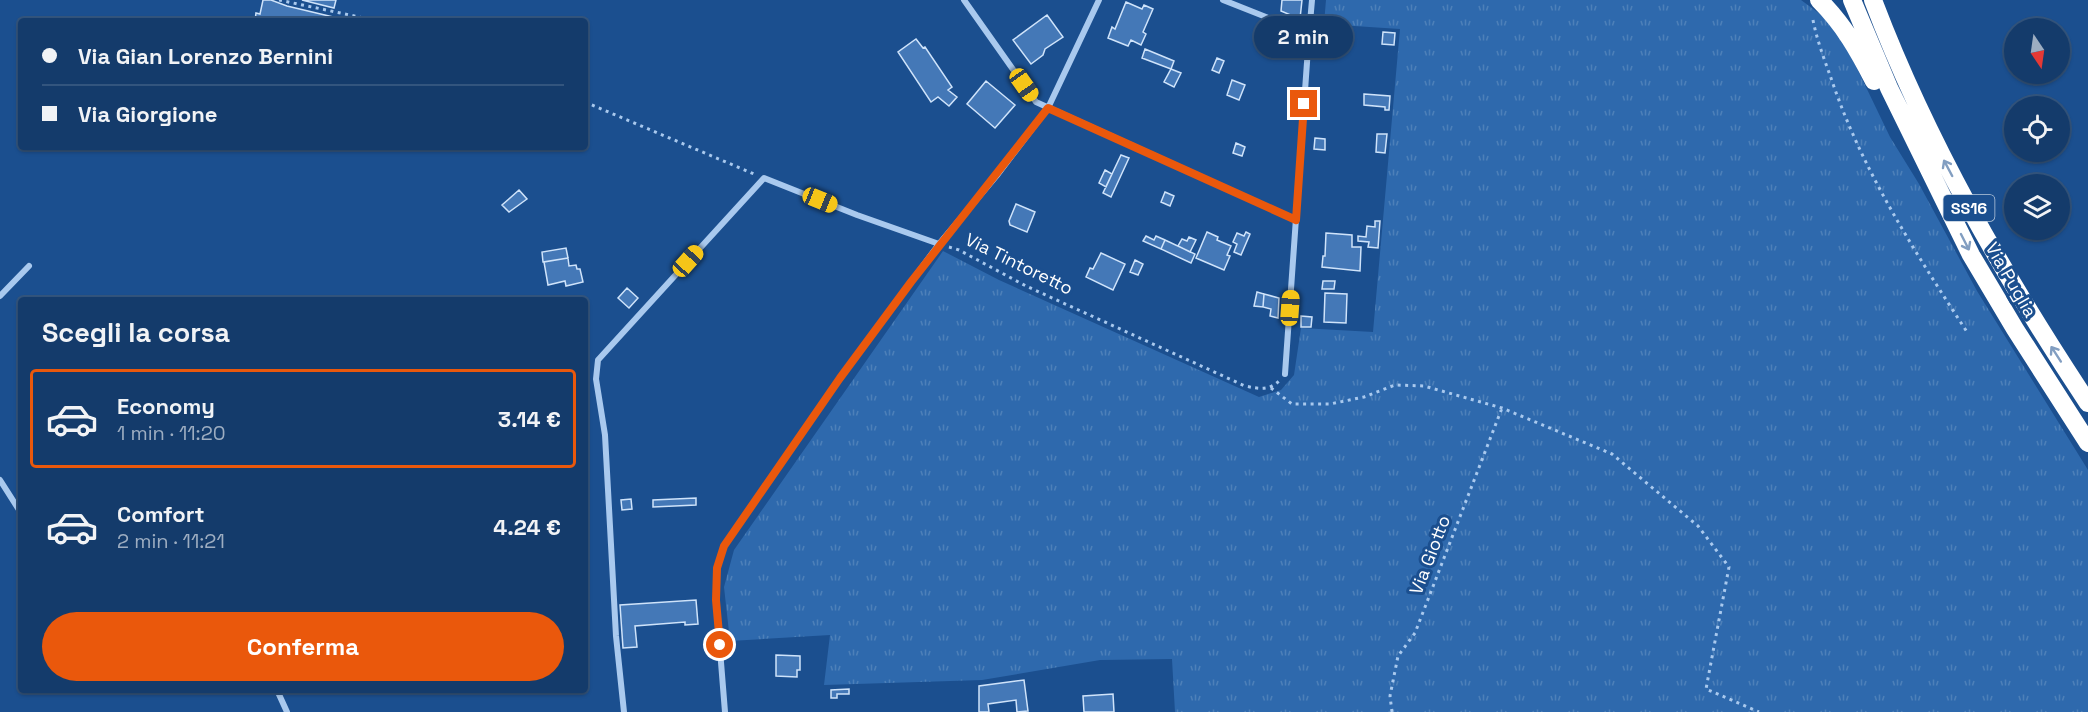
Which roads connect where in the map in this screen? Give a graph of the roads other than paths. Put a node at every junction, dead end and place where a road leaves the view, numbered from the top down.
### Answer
1 (964, 0) edge
2 (1099, 0) edge
3 (1223, 0) edge
4 (1312, 0) edge
5 (1852, 0) edge
6 (1873, 0) edge
7 (1816, 8) edge
8 (1309, 34) junction
9 (1048, 108) junction
10 (1929, 171) junction
11 (1296, 220) junction
12 (939, 244) junction
13 (29, 266) dead end
14 (0, 296) edge
15 (1285, 374) road end
16 (2088, 403) edge
17 (2088, 443) edge
18 (0, 480) edge
19 (18, 508) edge
20 (278, 693) edge
21 (288, 712) edge
22 (624, 712) edge
23 (725, 712) edge

1 - 9 street
2 - 9 street
3 - 8 street
4 - 8 street
5 - 10 highway, Via Puglia / SS16
16 -> 6 highway, Via Puglia / SS16
7 - 10 highway
8 - 11 street
9 - 11 street
9 - 12 street
10 -> 17 highway, Via Puglia / SS16
11 - 15 street
12 - 22 street, Via Tintoretto
12 - 23 street
13 - 14 street
18 - 19 street
20 - 21 street

